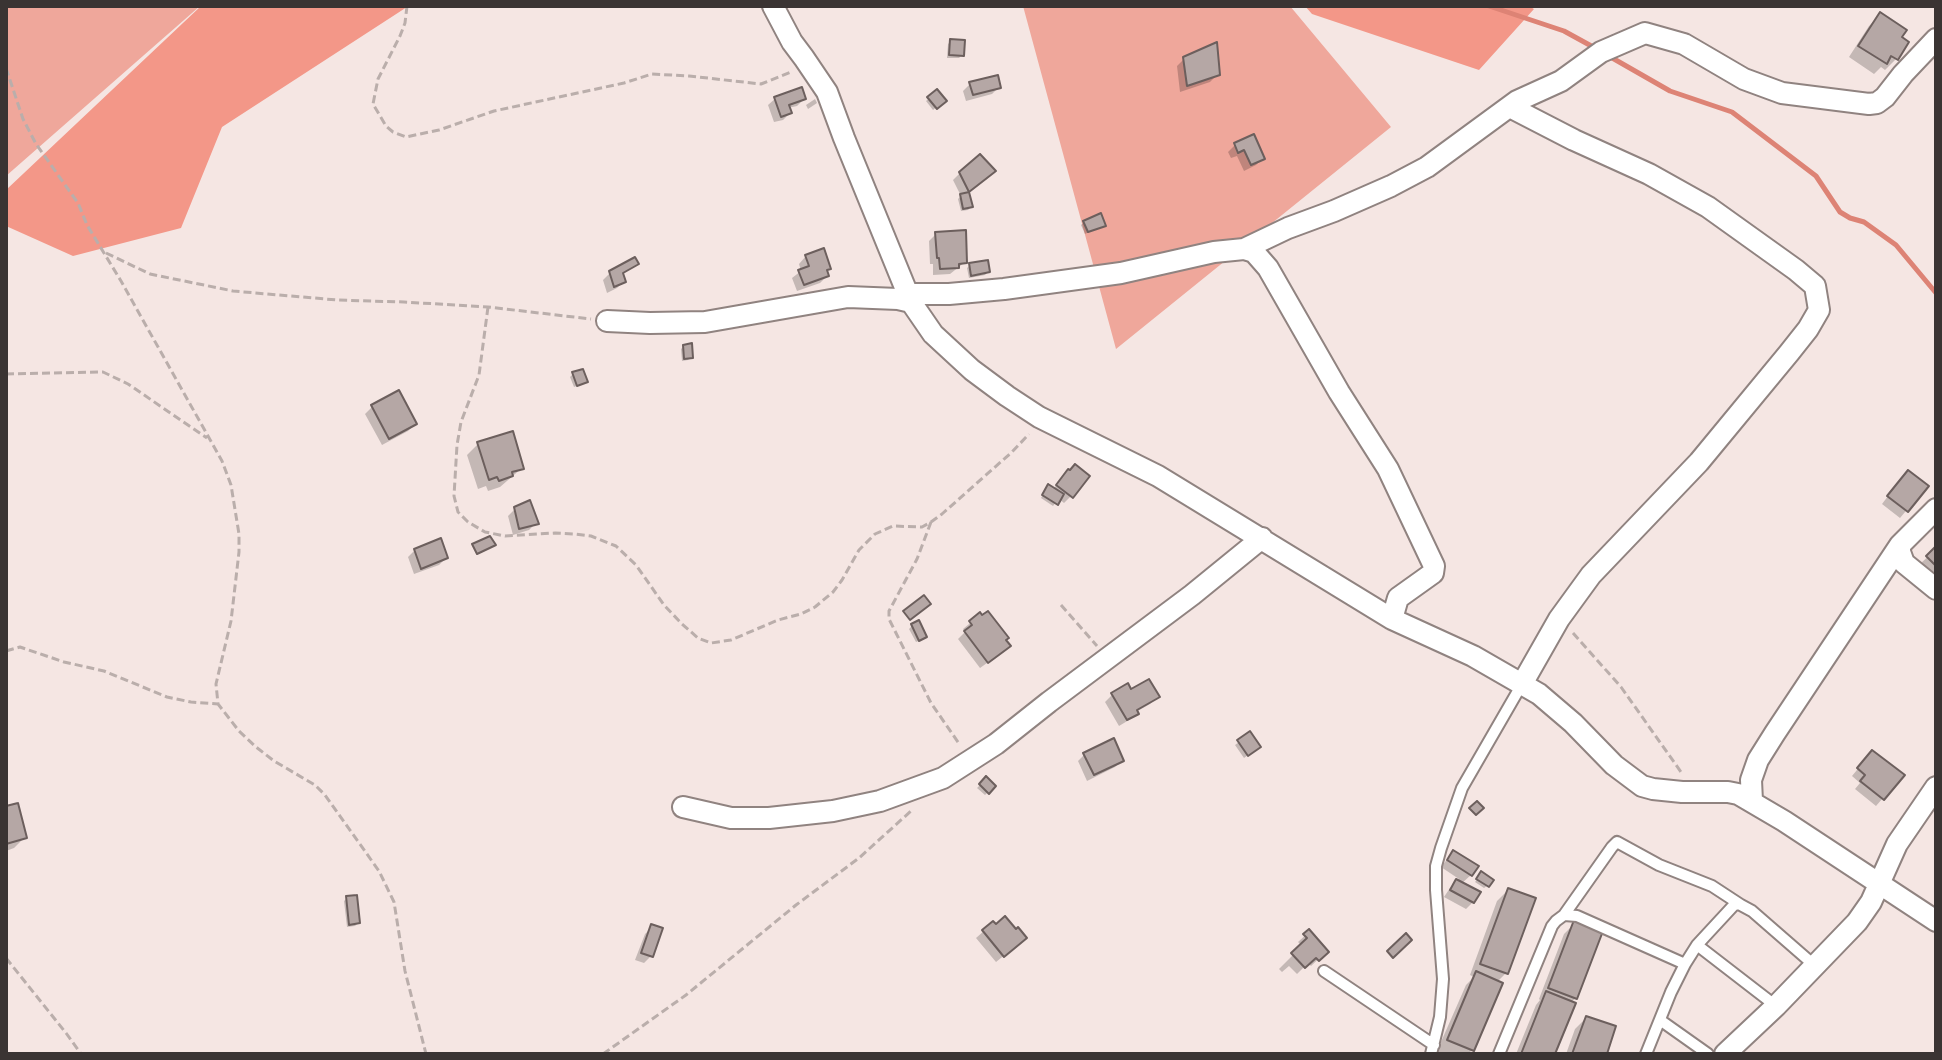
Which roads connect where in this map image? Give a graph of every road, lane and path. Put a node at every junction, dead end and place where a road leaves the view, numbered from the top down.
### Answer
1 (407, 6) edge
2 (773, 6) edge
3 (1936, 39) edge
4 (810, 65) junction
5 (6, 68) edge
6 (1510, 107) junction
7 (1244, 249) junction
8 (104, 252) junction
9 (909, 298) junction
10 (488, 307) junction
11 (607, 321) joint
12 (6, 374) edge
13 (1039, 417) junction
14 (209, 439) junction
15 (1936, 509) edge
16 (931, 522) junction
17 (1262, 538) junction
18 (1900, 545) junction
19 (1936, 589) edge
20 (1061, 605) dead end
21 (1392, 619) junction
22 (1559, 619) junction
23 (6, 651) edge
24 (1108, 657) junction
25 (1522, 684) junction
26 (218, 704) junction
27 (972, 761) junction
28 (1936, 787) edge
29 (1697, 792) junction
30 (1752, 801) junction
31 (917, 805) dead end
32 (683, 807) dead end
33 (1878, 884) junction
34 (1741, 905) junction
35 (1564, 915) junction
36 (1936, 921) edge
37 (1697, 945) junction
38 (6, 958) edge
39 (1685, 964) junction
40 (1814, 965) junction
41 (1324, 971) dead end
42 (1776, 1006) junction
43 (1660, 1020) junction
44 (1432, 1049) edge
45 (81, 1054) edge
46 (426, 1054) edge
47 (603, 1054) edge
48 (1499, 1054) edge
49 (1646, 1054) edge
50 (1708, 1054) edge
51 (1725, 1054) edge

1 - 4 path
2 - 4 street
3 - 6 street
4 - 9 street
5 - 8 path
6 - 7 street
6 - 22 street
7 - 9 street
7 - 21 street
8 - 10 path
8 - 14 path
9 - 11 street
9 - 13 street
10 - 11 path
10 - 16 path
12 - 14 path
13 - 16 path
13 - 17 street
14 - 26 path
15 - 18 street
16 - 27 path
17 - 21 street
17 - 24 street
18 - 19 street
18 - 30 street
20 - 24 path
21 - 25 street
22 - 25 street
22 - 29 path
23 - 26 path
24 - 27 street
25 - 29 street
25 - 44 lane
26 - 46 path
27 - 32 street
28 - 33 street
29 - 30 street
30 - 33 street
31 - 47 path
33 - 36 street
33 - 40 street
34 - 35 lane
34 - 37 lane
34 - 40 lane
35 - 39 lane
35 - 48 lane
37 - 39 lane
37 - 42 lane
38 - 45 path
39 - 43 lane
40 - 42 street
41 - 44 lane
42 - 51 street
43 - 49 lane
43 - 50 lane

